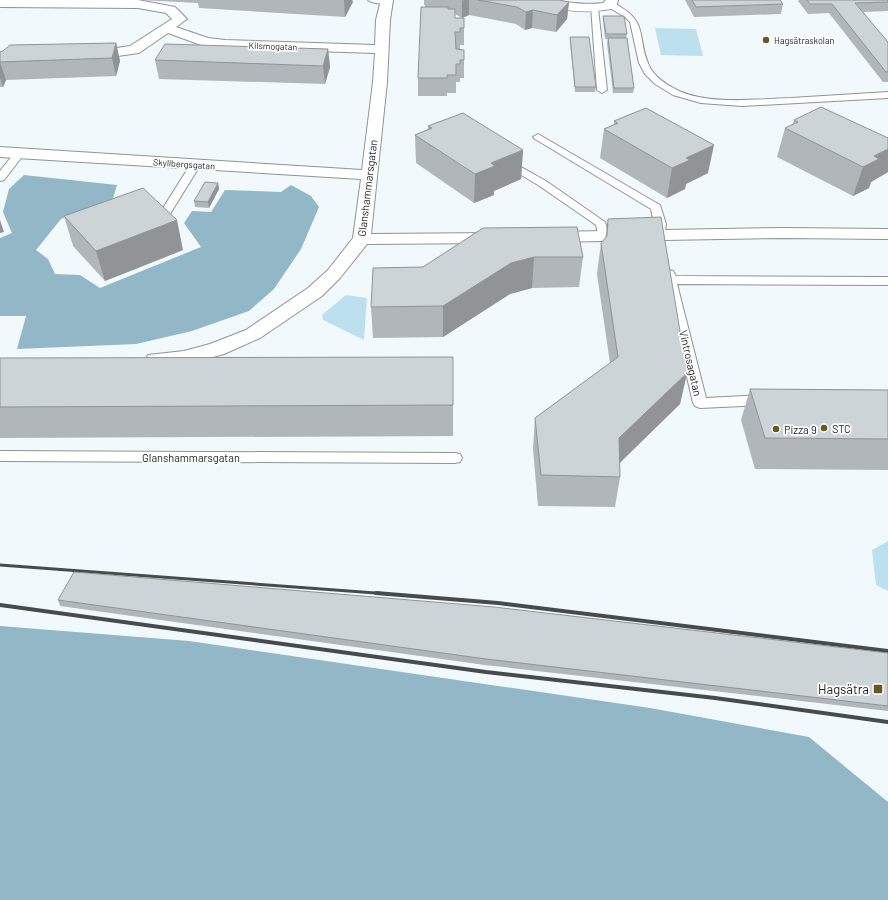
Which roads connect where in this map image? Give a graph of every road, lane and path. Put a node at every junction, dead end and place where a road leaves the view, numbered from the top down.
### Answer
1 (382, 0) edge
2 (544, 0) edge
3 (612, 2) edge
4 (0, 3) edge
5 (594, 8) junction
6 (165, 28) junction
7 (382, 49) junction
8 (72, 56) edge
9 (602, 90) dead end
10 (888, 95) edge
11 (538, 137) dead end
12 (0, 152) edge
13 (20, 153) junction
14 (498, 156) edge
15 (196, 164) junction
16 (369, 175) junction
17 (0, 178) edge
18 (137, 204) edge
19 (888, 234) edge
20 (603, 236) junction
21 (362, 239) junction
22 (662, 242) junction
23 (667, 265) edge
24 (671, 280) junction
25 (888, 281) edge
26 (137, 362) edge
27 (776, 399) edge
28 (0, 456) edge
29 (455, 458) dead end

1 - 7 street, Glanshammarsgatan
2 - 5 street
3 - 5 street
3 - 10 lane
4 - 6 street
5 - 9 lane
6 - 7 street, Kilsmogatan
6 - 8 street
7 - 16 street, Glanshammarsgatan
11 - 22 lane
12 - 13 street, Skyllbergsgatan
13 - 15 street, Skyllbergsgatan
13 - 17 lane
14 - 20 lane
15 - 16 street, Skyllbergsgatan
15 - 18 lane
16 - 21 street, Glanshammarsgatan
19 - 22 street
20 - 21 street
20 - 22 street
21 - 26 street, Glanshammarsgatan
23 - 24 lane, Vintrosagatan
24 - 25 lane
24 - 27 lane, Vintrosagatan
28 - 29 lane, Glanshammarsgatan

